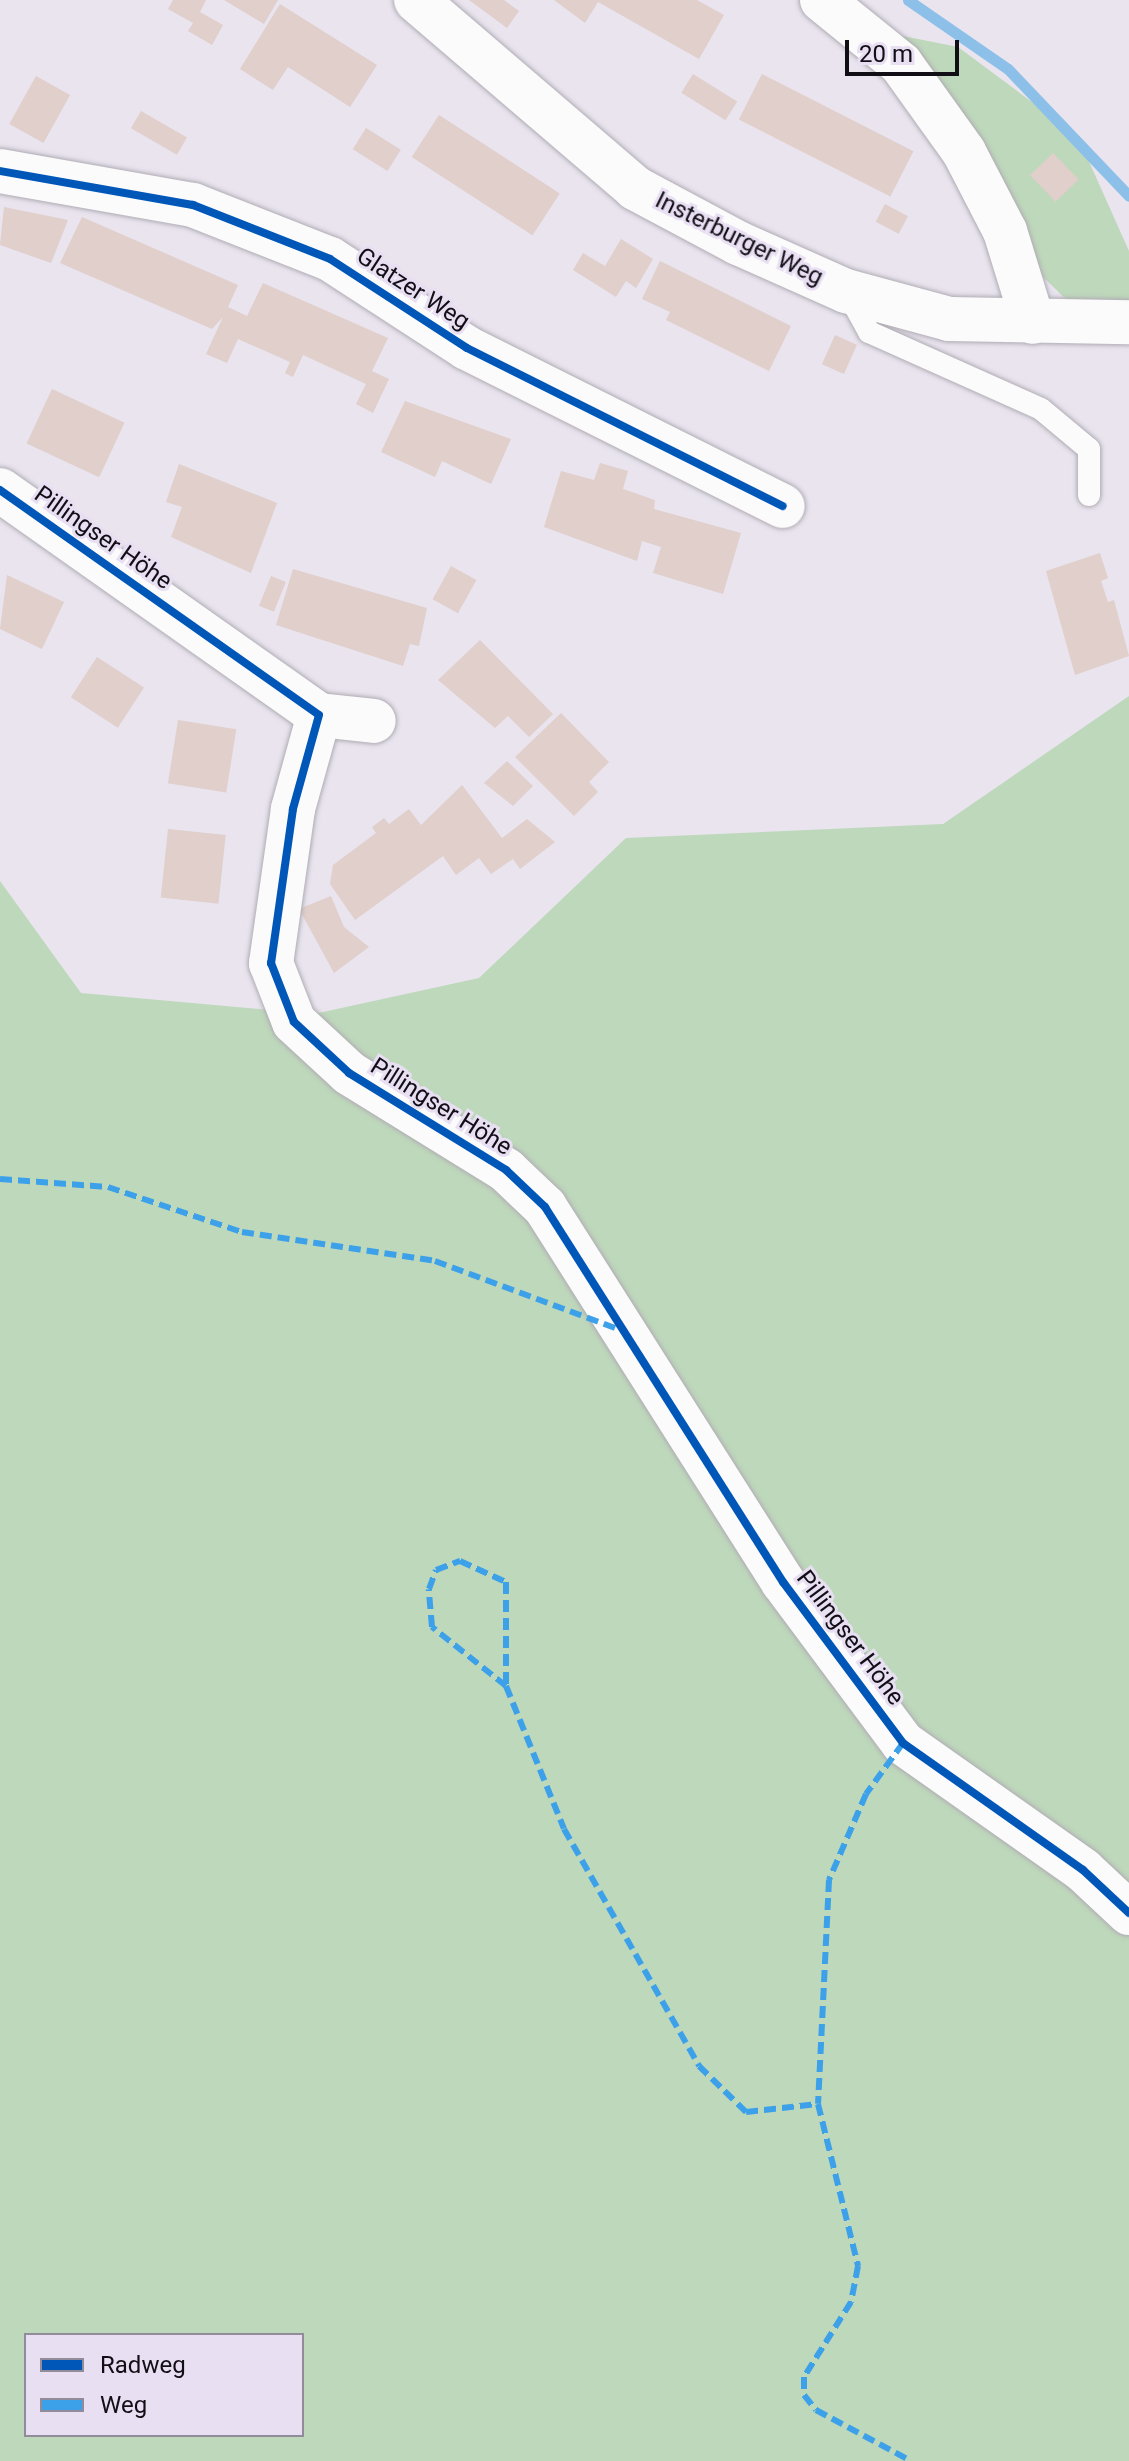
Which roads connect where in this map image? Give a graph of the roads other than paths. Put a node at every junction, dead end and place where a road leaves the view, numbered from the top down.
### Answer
1 (416, 0) edge
2 (822, 0) edge
3 (0, 171) edge
4 (846, 291) junction
5 (1033, 322) junction
6 (1129, 322) edge
7 (0, 490) edge
8 (1089, 495) dead end
9 (783, 506) dead end
10 (319, 715) junction
11 (374, 721) dead end
12 (1129, 1913) edge

1 - 4 street, Insterburger Weg
2 - 5 street
3 - 9 street, Glatzer Weg
4 - 5 street, Insterburger Weg
4 - 8 lane
5 - 6 street, Insterburger Weg
7 - 10 street, Pillingser Höhe
10 - 11 street, Pillingser Höhe
10 - 12 street, Pillingser Höhe

